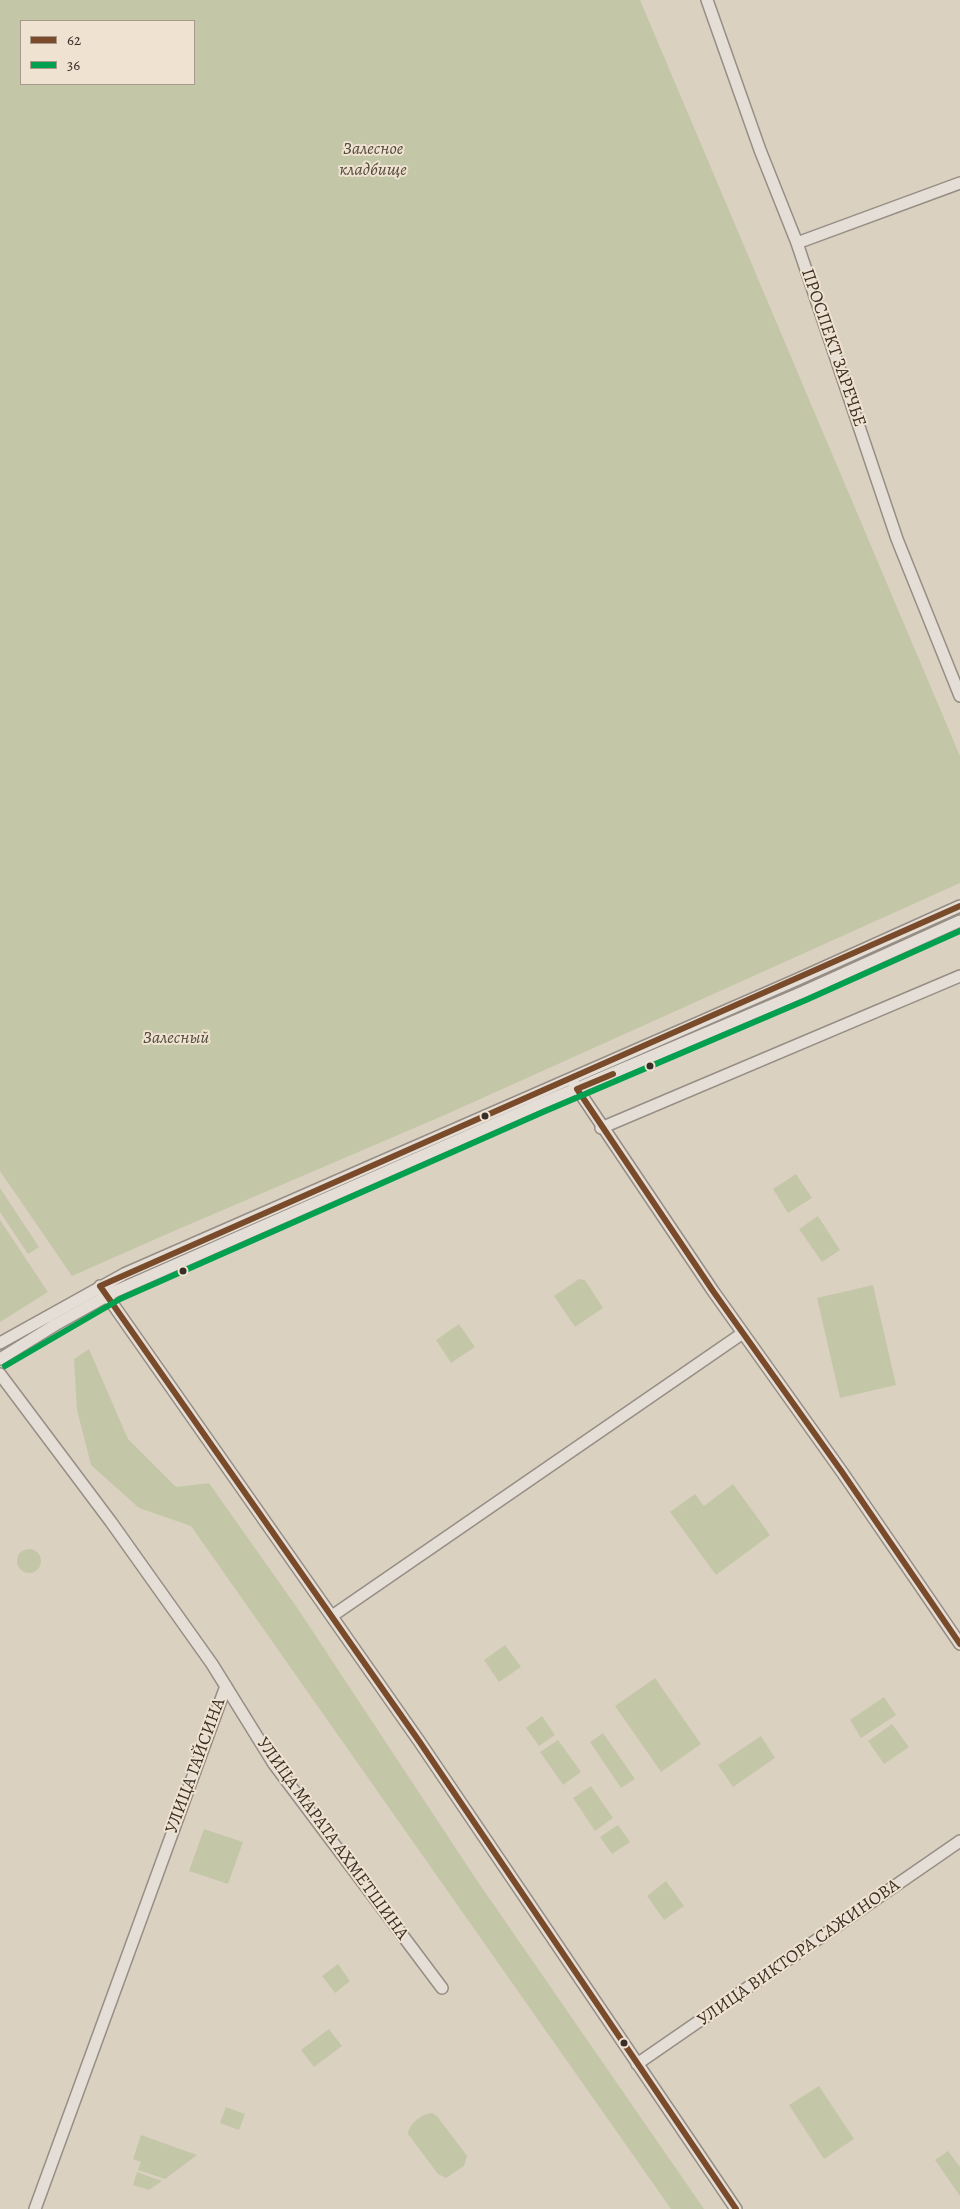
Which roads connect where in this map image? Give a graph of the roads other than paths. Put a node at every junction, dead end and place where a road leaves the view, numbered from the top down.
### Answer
1 (707, 0) edge
2 (960, 183) edge
3 (797, 244) junction
4 (960, 696) edge
5 (960, 906) edge
6 (960, 921) edge
7 (960, 976) edge
8 (570, 1079) junction
9 (577, 1089) junction
10 (601, 1128) junction
11 (103, 1291) junction
12 (743, 1333) junction
13 (0, 1343) edge
14 (0, 1359) edge
15 (0, 1374) edge
16 (332, 1616) junction
17 (960, 1644) edge
18 (226, 1686) junction
19 (960, 1841) edge
20 (442, 1988) dead end
21 (637, 2064) junction
22 (35, 2209) edge
23 (736, 2209) edge

1 - 3 street, ПРОСПЕКТ ЗАРЕЧЬЕ
2 - 3 street
3 - 4 street, ПРОСПЕКТ ЗАРЕЧЬЕ
5 - 8 street
6 - 9 street
7 - 10 street
8 - 9 street
8 - 11 street
9 - 10 street
9 - 11 street
10 - 12 street
11 - 13 street
11 - 14 street
11 - 16 street
12 - 16 street
12 - 17 street
15 - 18 street, УЛИЦА ГАЙСИНА
16 - 21 street
18 - 20 street, УЛИЦА МАРАТА АХМЕТШИНА
18 - 22 street, УЛИЦА ГАЙСИНА
19 - 21 street, УЛИЦА ВИКТОРА САЖИНОВА
21 - 23 street

